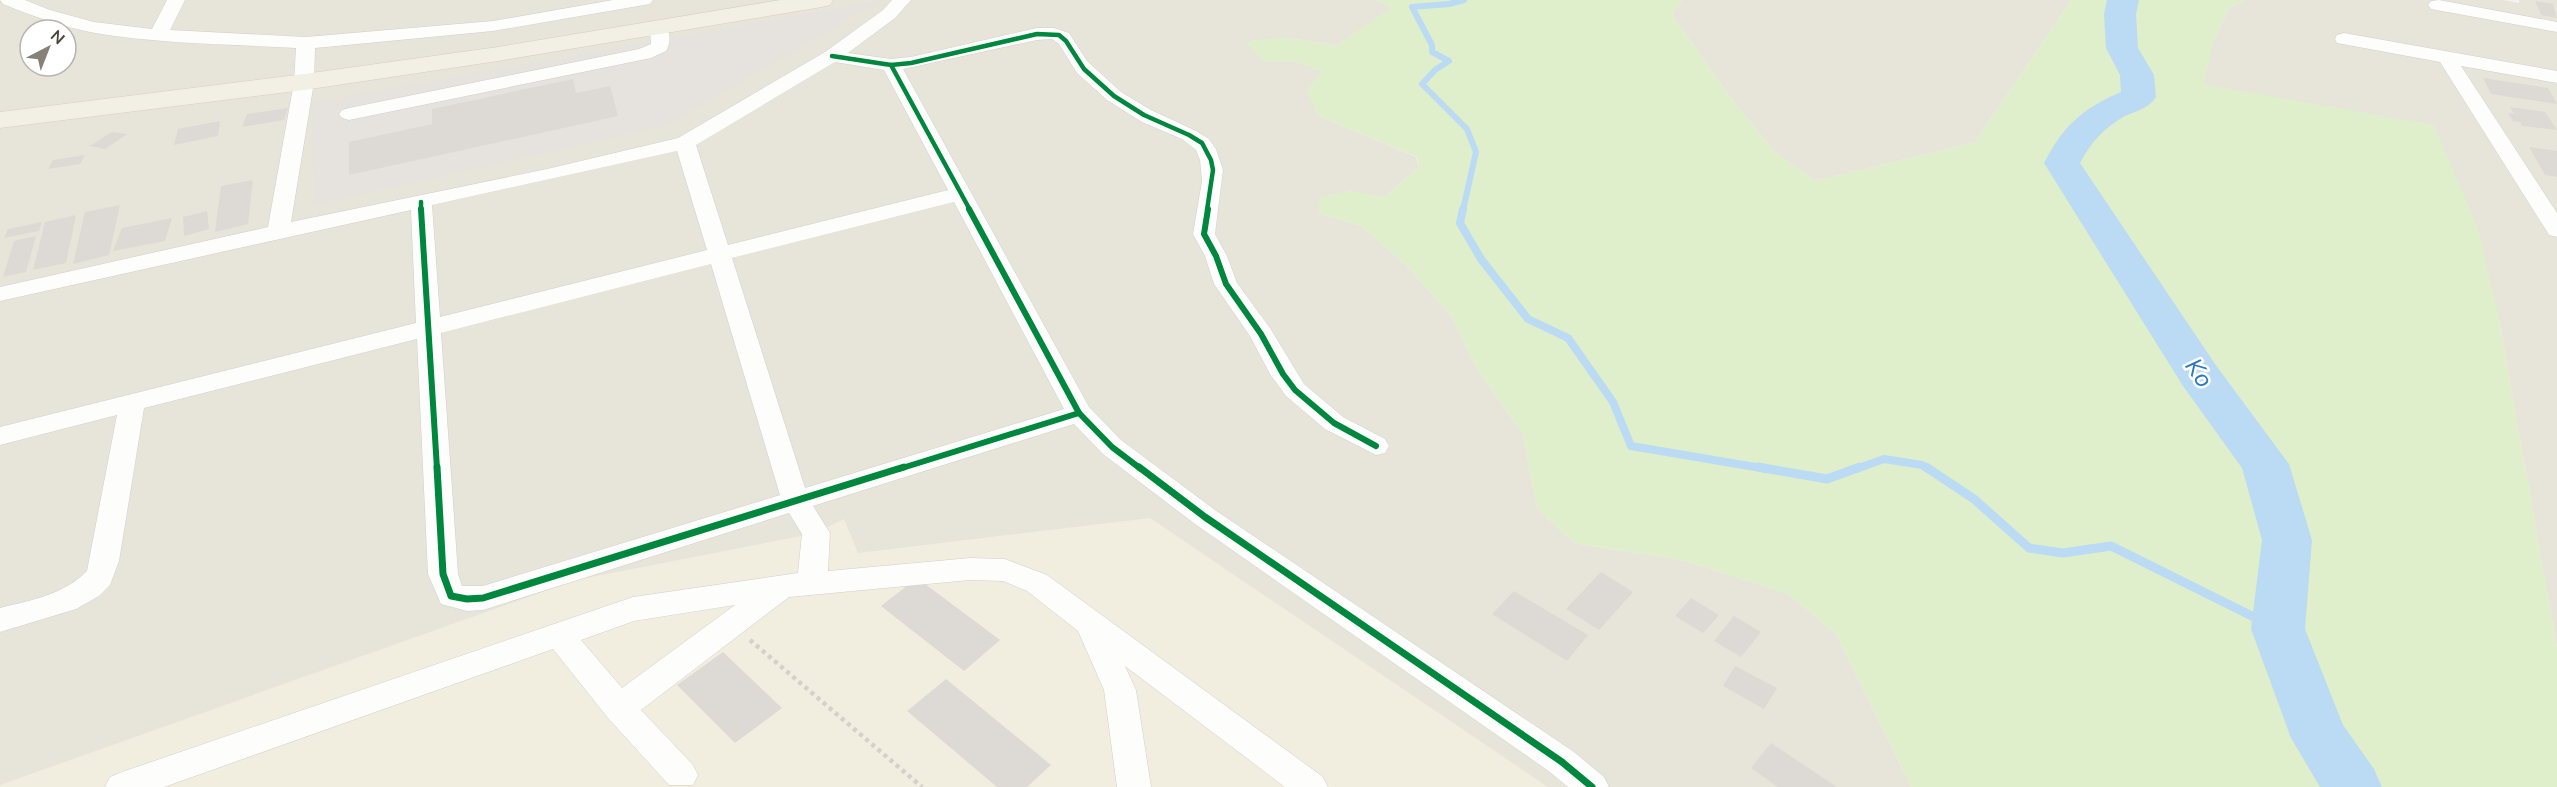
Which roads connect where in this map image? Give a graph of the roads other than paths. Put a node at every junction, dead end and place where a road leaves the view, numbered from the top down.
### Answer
1 (9, 0) edge
2 (176, 0) edge
3 (644, 0) edge
4 (822, 0) edge
5 (902, 0) edge
6 (2437, 5) dead end
7 (2557, 27) edge
8 (659, 29) junction
9 (158, 35) junction
10 (2344, 39) dead end
11 (306, 43) junction
12 (832, 56) junction
13 (2447, 58) junction
14 (891, 65) junction
15 (2557, 77) edge
16 (304, 82) junction
17 (349, 114) dead end
18 (0, 120) edge
19 (685, 143) junction
20 (959, 194) junction
21 (421, 202) junction
22 (2548, 204) edge
23 (2557, 230) edge
24 (278, 231) junction
25 (719, 254) junction
26 (0, 294) edge
27 (428, 327) junction
28 (132, 404) junction
29 (1078, 413) junction
30 (0, 436) edge
31 (1376, 446) dead end
32 (795, 500) junction
33 (797, 585) junction
34 (0, 620) edge
35 (1090, 624) junction
36 (558, 634) junction
37 (619, 708) junction
38 (681, 775) dead end
39 (122, 787) edge
40 (1134, 787) edge
41 (1311, 787) edge
42 (1592, 787) edge

1 - 9 street
2 - 9 street
3 - 11 street
4 - 8 main road
5 - 12 street
6 - 7 street
8 - 16 main road
8 - 17 street
9 - 11 street
10 - 13 street
11 - 16 street
12 - 14 street
12 - 19 street
13 - 15 street
13 - 22 street
14 - 20 street
14 - 31 street
16 - 18 main road
16 - 24 street
19 - 21 street
19 - 25 street
20 - 25 street
20 - 29 street
21 - 24 street
21 - 27 street
22 - 23 street
24 - 26 street
25 - 27 street
25 - 32 street
27 - 28 street
27 - 32 street
28 - 30 street
28 - 34 street
29 - 32 street
29 - 42 street
32 - 33 street
33 - 35 street
33 - 36 street
33 - 37 street
35 - 40 street
35 - 41 street
36 - 37 street
36 - 39 street
37 - 38 street

